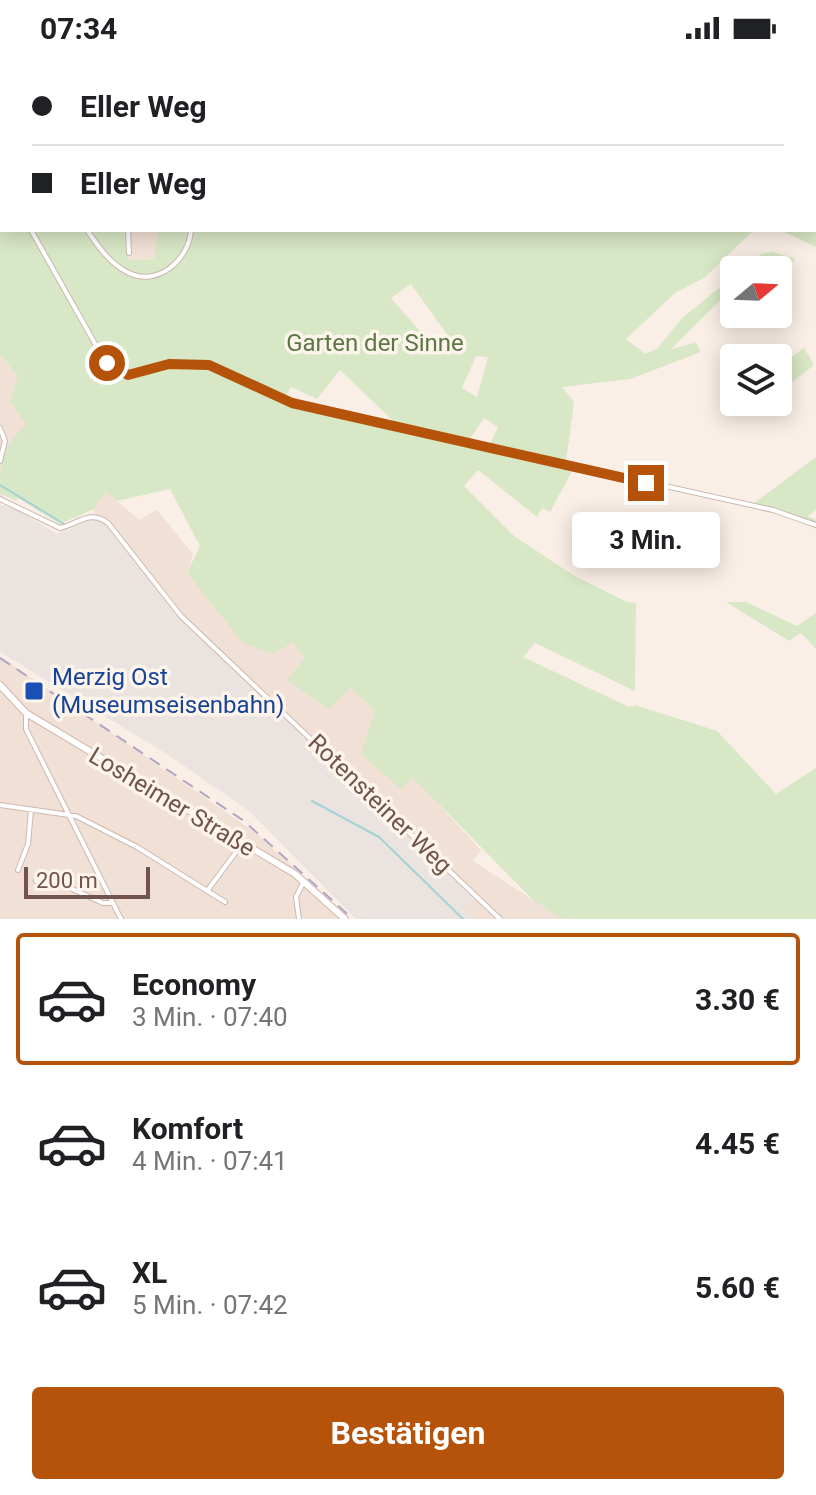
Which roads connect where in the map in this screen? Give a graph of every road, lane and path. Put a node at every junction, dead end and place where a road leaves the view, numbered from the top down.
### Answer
1 (32, 232) edge
2 (89, 232) edge
3 (128, 232) edge
4 (191, 232) edge
5 (129, 253) dead end
6 (0, 428) edge
7 (0, 461) edge
8 (0, 499) edge
9 (816, 525) edge
10 (0, 685) edge
11 (26, 713) junction
12 (0, 805) edge
13 (31, 810) junction
14 (67, 812) junction
15 (242, 844) junction
16 (18, 870) dead end
17 (36, 881) dead end
18 (304, 881) junction
19 (207, 891) junction
20 (225, 902) dead end
21 (111, 903) junction
22 (121, 919) edge
23 (299, 919) edge
24 (345, 919) edge
25 (500, 919) edge

1 - 9 street
2 - 4 street
3 - 5 street
6 - 7 street
8 - 25 street, Rotensteiner Weg
10 - 11 main road, Losheimer Straße
11 - 14 street
11 - 15 main road, Losheimer Straße
12 - 13 street
13 - 14 street
13 - 16 street
14 - 19 street
14 - 21 street
15 - 18 main road, Losheimer Straße
15 - 19 street
17 - 21 street
18 - 23 street
18 - 24 main road, Losheimer Straße
19 - 20 street
21 - 22 street

